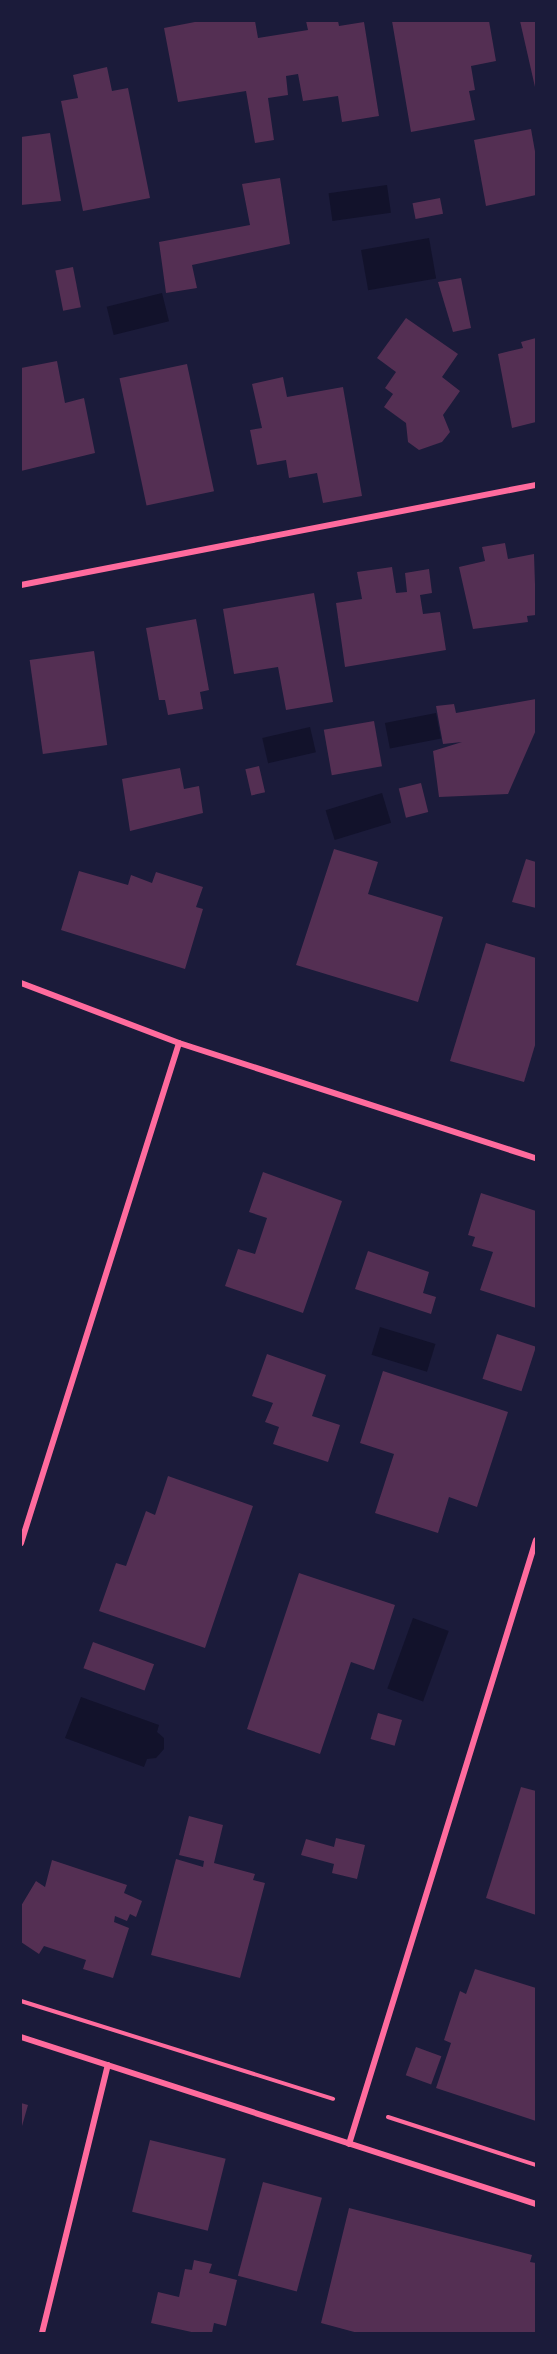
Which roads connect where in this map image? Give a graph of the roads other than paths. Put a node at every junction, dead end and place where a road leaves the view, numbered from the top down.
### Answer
1 (536, 485) edge
2 (21, 585) edge
3 (21, 983) edge
4 (179, 1043) junction
5 (536, 1158) edge
6 (536, 1540) edge
7 (21, 1543) edge
8 (21, 2037) edge
9 (108, 2066) junction
10 (349, 2144) junction
11 (536, 2204) edge
12 (42, 2333) edge

1 - 2 street
3 - 4 street
4 - 5 street
4 - 7 street
6 - 10 street
8 - 9 street
9 - 10 street
9 - 12 street
10 - 11 street

